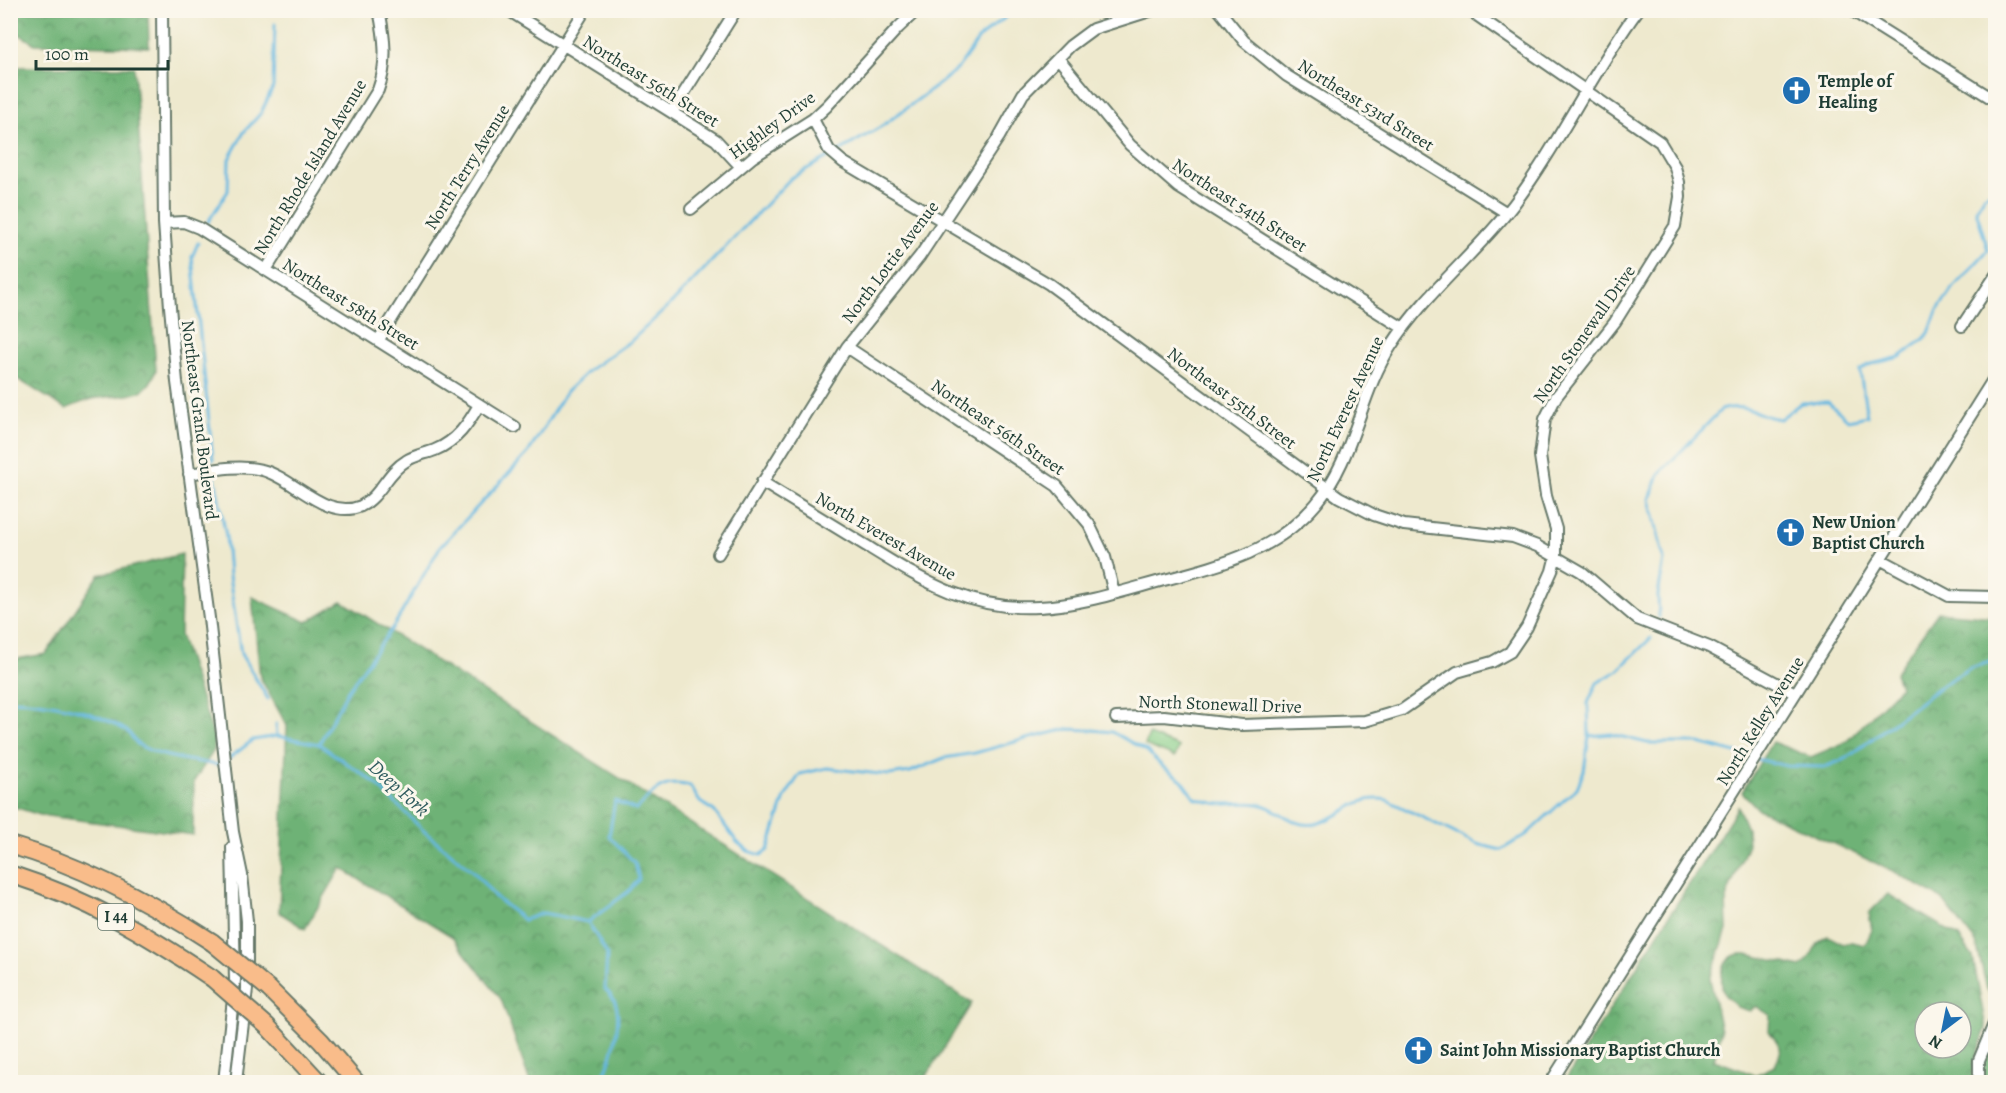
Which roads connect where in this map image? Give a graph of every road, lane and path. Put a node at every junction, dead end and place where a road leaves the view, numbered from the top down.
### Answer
1 (162, 10) edge
2 (379, 10) edge
3 (508, 10) edge
4 (585, 10) edge
5 (736, 10) edge
6 (917, 10) edge
7 (1153, 10) edge
8 (1219, 10) edge
9 (1469, 10) edge
10 (1638, 10) edge
11 (1851, 10) edge
12 (563, 45) junction
13 (1058, 58) junction
14 (1587, 91) junction
15 (1995, 101) edge
16 (672, 112) junction
17 (813, 119) junction
18 (741, 167) junction
19 (691, 210) dead end
20 (1507, 213) junction
21 (943, 221) junction
22 (164, 223) junction
23 (266, 270) junction
24 (1995, 275) edge
25 (1962, 326) dead end
26 (1402, 328) junction
27 (378, 340) junction
28 (847, 347) junction
29 (1995, 375) edge
30 (479, 405) junction
31 (515, 427) dead end
32 (189, 474) junction
33 (762, 482) junction
34 (1327, 489) junction
35 (718, 554) dead end
36 (1556, 555) junction
37 (1880, 559) junction
38 (1114, 593) junction
39 (1995, 597) edge
40 (1796, 693) junction
41 (1116, 718) dead end
42 (233, 832) junction
43 (10, 845) edge
44 (10, 874) edge
45 (1995, 1019) edge
46 (224, 1083) edge
47 (236, 1083) edge
48 (318, 1083) edge
49 (356, 1083) edge
50 (1551, 1083) edge
51 (1979, 1083) edge

1 - 22 street, Northeast Grand Boulevard
2 - 23 street, North Rhode Island Avenue
3 - 12 street, Northeast 56th Street
4 - 12 street, North Terry Avenue
5 - 16 street
6 - 17 street, Highley Drive
7 - 13 street, North Lottie Avenue
8 - 20 street, Northeast 53rd Street
9 - 14 street, North Stonewall Drive
10 - 14 street, North Everest Avenue
11 - 15 street
12 - 16 street, Northeast 56th Street
12 - 27 street, North Terry Avenue
13 - 21 street, North Lottie Avenue
13 - 26 street, Northeast 54th Street
14 - 20 street, North Everest Avenue
14 - 36 street, North Stonewall Drive
16 - 18 street, Northeast 56th Street
17 - 18 street, Highley Drive
17 - 21 street, Northeast 55th Street
18 - 19 street, Highley Drive
20 - 26 street, North Everest Avenue
21 - 28 street, North Lottie Avenue
21 - 34 street, Northeast 55th Street
22 - 23 street, Northeast 58th Street
22 - 32 street, Northeast Grand Boulevard
23 - 27 street, Northeast 58th Street
24 - 25 street
26 - 34 street, North Everest Avenue
27 - 30 street, Northeast 58th Street
28 - 33 street, North Lottie Avenue
28 - 38 street, Northeast 56th Street
29 - 37 street, North Kelley Avenue
30 - 31 street, Northeast 58th Street
30 - 32 street
32 - 42 street, Northeast Grand Boulevard
33 - 35 street, North Lottie Avenue
33 - 38 street, North Everest Avenue
34 - 36 street, Northeast 55th Street
34 - 38 street, North Everest Avenue
36 - 40 street, Northeast 55th Street
36 - 41 street, North Stonewall Drive
37 - 39 street
37 - 40 street, North Kelley Avenue
40 - 50 street, North Kelley Avenue
42 - 46 street, Northeast Grand Boulevard
42 - 47 street, Northeast Grand Boulevard
43 - 49 highway, I 44, bridge
44 - 48 highway, I 44, bridge
45 - 51 street

